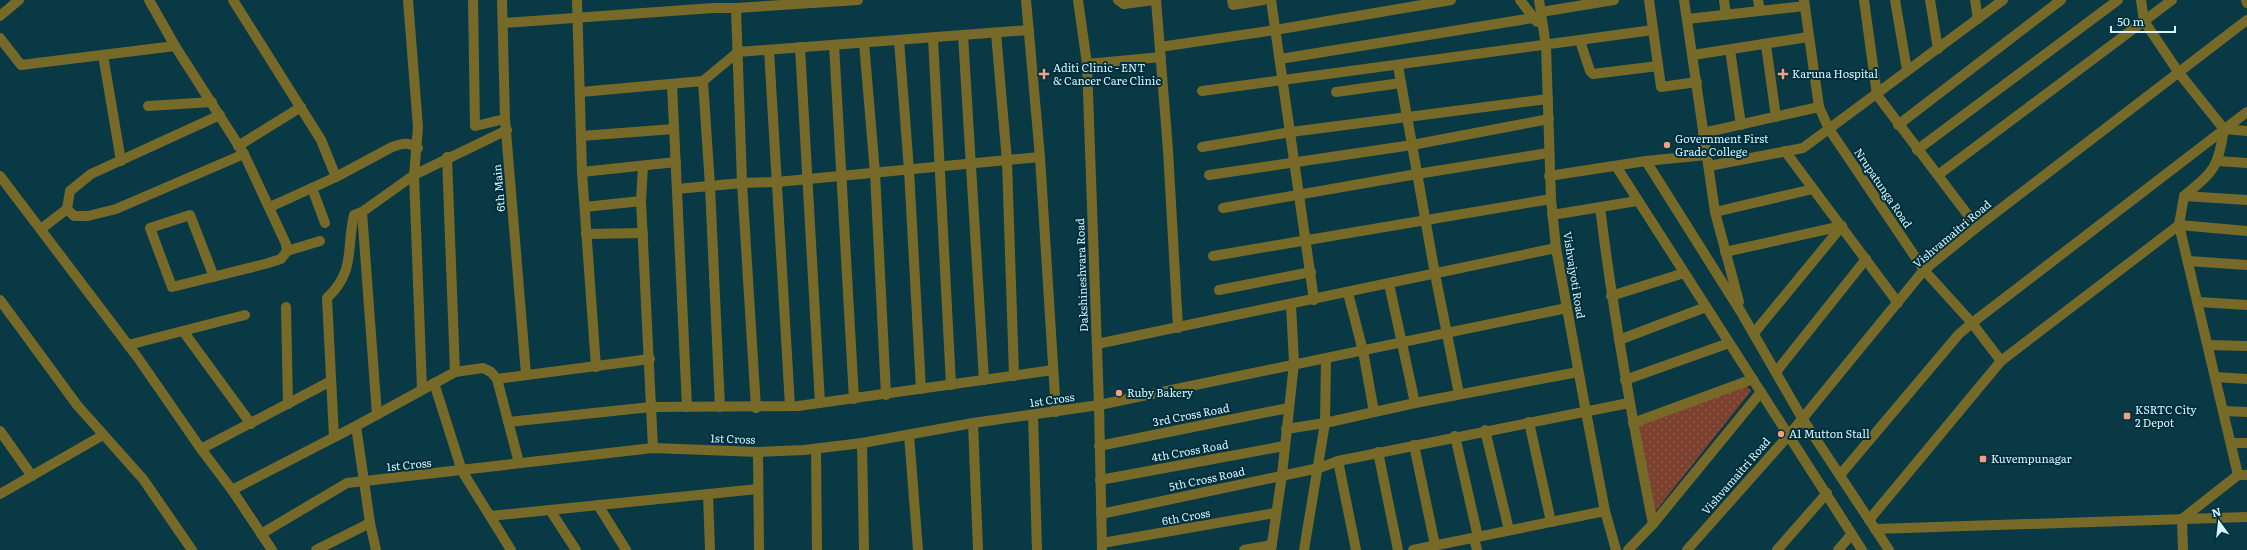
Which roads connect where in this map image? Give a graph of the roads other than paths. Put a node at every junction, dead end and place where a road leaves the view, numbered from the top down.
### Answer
1 (18, 0) edge
2 (149, 0) edge
3 (232, 0) edge
4 (408, 0) edge
5 (473, 0) edge
6 (502, 0) edge
7 (577, 0) edge
8 (858, 0) edge
9 (1026, 0) edge
10 (1078, 0) edge
11 (1118, 0) edge
12 (1155, 0) edge
13 (1232, 0) edge
14 (1263, 0) edge
15 (1271, 0) edge
16 (1451, 0) edge
17 (1520, 0) edge
18 (1540, 0) edge
19 (1614, 0) edge
20 (1649, 0) edge
21 (1684, 0) edge
22 (1724, 0) edge
23 (1758, 0) edge
24 (1864, 0) edge
25 (1895, 0) edge
26 (1930, 0) edge
27 (1974, 0) edge
28 (2003, 0) edge
29 (2061, 0) edge
30 (2118, 0) edge
31 (2141, 0) edge
32 (2172, 0) edge
33 (2246, 0) edge
34 (1583, 2) edge
35 (1805, 3) edge
36 (2247, 3) edge
37 (716, 4) edge
38 (736, 8) junction
39 (1760, 11) junction
40 (1537, 15) junction
41 (1726, 15) junction
42 (0, 16) edge
43 (1978, 18) junction
44 (578, 19) junction
45 (1687, 19) junction
46 (2247, 20) edge
47 (2144, 21) junction
48 (504, 24) junction
49 (1029, 30) junction
50 (1276, 30) junction
51 (1653, 30) junction
52 (996, 33) junction
53 (963, 35) junction
54 (1808, 37) junction
55 (0, 38) edge
56 (933, 38) junction
57 (899, 40) junction
58 (1580, 41) junction
59 (864, 43) junction
60 (834, 45) junction
61 (1766, 45) junction
62 (175, 46) junction
63 (1546, 46) junction
64 (800, 47) junction
65 (1938, 49) junction
66 (769, 50) junction
67 (1730, 50) junction
68 (738, 52) junction
69 (1160, 52) junction
70 (103, 55) junction
71 (1693, 55) junction
72 (1280, 59) junction
73 (1088, 64) junction
74 (1398, 66) junction
75 (1658, 66) junction
76 (1907, 70) junction
77 (2179, 73) junction
78 (703, 81) junction
79 (1283, 81) junction
80 (1697, 82) junction
81 (1401, 83) junction
82 (672, 84) junction
83 (1202, 91) dead end
84 (581, 92) junction
85 (1336, 92) dead end
86 (1877, 94) junction
87 (1548, 99) junction
88 (212, 102) junction
89 (148, 106) dead end
90 (301, 107) junction
91 (1819, 107) junction
92 (2247, 112) edge
93 (220, 116) junction
94 (1776, 117) junction
95 (1407, 118) junction
96 (505, 119) junction
97 (1549, 119) junction
98 (1741, 125) junction
99 (1898, 125) junction
100 (674, 129) junction
101 (1829, 129) junction
102 (2224, 129) junction
103 (507, 130) junction
104 (2247, 131) edge
105 (1291, 132) junction
106 (1703, 133) junction
107 (581, 136) junction
108 (1412, 145) junction
109 (1202, 147) dead end
110 (418, 148) junction
111 (241, 150) junction
112 (1917, 150) junction
113 (1785, 151) junction
114 (1548, 153) junction
115 (1706, 155) junction
116 (447, 157) junction
117 (1040, 157) junction
118 (121, 161) junction
119 (1007, 161) junction
120 (1646, 161) junction
121 (2218, 161) junction
122 (676, 162) junction
123 (2247, 163) edge
124 (971, 164) junction
125 (1295, 164) junction
126 (643, 166) junction
127 (1616, 166) junction
128 (1709, 166) junction
129 (939, 168) junction
130 (908, 170) junction
131 (582, 172) junction
132 (875, 173) junction
133 (1417, 174) junction
134 (414, 175) junction
135 (1209, 175) dead end
136 (0, 176) edge
137 (841, 176) junction
138 (1550, 176) junction
139 (1938, 176) junction
140 (336, 177) junction
141 (808, 179) junction
142 (777, 182) junction
143 (742, 183) junction
144 (710, 186) junction
145 (312, 188) junction
146 (677, 189) junction
147 (1813, 189) junction
148 (1300, 195) junction
149 (2184, 196) junction
150 (1551, 199) junction
151 (2247, 200) edge
152 (641, 201) junction
153 (1637, 201) junction
154 (270, 207) junction
155 (584, 207) junction
156 (1600, 207) junction
157 (1223, 208) dead end
158 (67, 209) junction
159 (362, 212) junction
160 (1715, 212) junction
161 (1552, 215) junction
162 (1425, 221) junction
163 (325, 223) dead end
164 (2179, 225) junction
165 (1842, 226) junction
166 (1976, 227) junction
167 (40, 229) junction
168 (2247, 231) edge
169 (643, 233) junction
170 (586, 234) junction
171 (320, 241) dead end
172 (1306, 241) junction
173 (1556, 248) junction
174 (287, 251) junction
175 (1725, 252) junction
176 (1213, 256) dead end
177 (1866, 259) junction
178 (2188, 262) junction
179 (2247, 265) edge
180 (1924, 270) junction
181 (1311, 272) junction
182 (1684, 273) junction
183 (1435, 274) junction
184 (214, 277) junction
185 (1389, 284) junction
186 (1219, 290) dead end
187 (1348, 292) junction
188 (1611, 296) junction
189 (0, 300) edge
190 (1314, 300) junction
191 (2198, 302) junction
192 (1898, 303) junction
193 (1291, 305) junction
194 (2247, 305) edge
195 (286, 307) dead end
196 (1706, 307) junction
197 (1566, 308) junction
198 (1742, 312) junction
199 (245, 315) dead end
200 (1972, 323) junction
201 (1178, 328) junction
202 (183, 331) junction
203 (1446, 333) junction
204 (1754, 333) junction
205 (1619, 340) junction
206 (1402, 342) junction
207 (1729, 343) junction
208 (1097, 344) junction
209 (128, 345) junction
210 (2208, 345) junction
211 (2247, 346) edge
212 (1362, 351) junction
213 (650, 359) junction
214 (1326, 359) junction
215 (2001, 361) junction
216 (1294, 363) junction
217 (596, 366) junction
218 (1053, 370) junction
219 (455, 372) junction
220 (1578, 372) junction
221 (1776, 372) junction
222 (526, 374) junction
223 (1014, 376) junction
224 (2215, 378) junction
225 (497, 379) junction
226 (1753, 379) junction
227 (2247, 379) edge
228 (984, 380) junction
229 (1625, 380) junction
230 (331, 381) junction
231 (434, 383) junction
232 (951, 385) junction
233 (422, 389) junction
234 (921, 389) junction
235 (1761, 392) junction
236 (1458, 394) junction
237 (886, 395) junction
238 (854, 399) junction
239 (820, 403) junction
240 (1415, 403) junction
241 (1629, 403) junction
242 (288, 404) junction
243 (790, 406) junction
244 (1099, 406) junction
245 (651, 407) junction
246 (687, 407) junction
247 (720, 408) junction
248 (756, 408) junction
249 (1288, 408) junction
250 (2223, 411) junction
251 (1056, 412) junction
252 (1374, 412) junction
253 (1586, 412) junction
254 (2247, 412) edge
255 (1033, 414) junction
256 (377, 415) junction
257 (1802, 418) junction
258 (508, 422) junction
259 (1529, 422) junction
260 (973, 423) junction
261 (1325, 423) junction
262 (1633, 423) junction
263 (251, 424) junction
264 (356, 426) junction
265 (1286, 429) junction
266 (1485, 430) junction
267 (0, 431) edge
268 (103, 435) junction
269 (909, 435) junction
270 (1789, 435) junction
271 (1455, 436) junction
272 (334, 437) junction
273 (2231, 442) junction
274 (862, 443) junction
275 (2247, 443) edge
276 (1414, 445) junction
277 (1100, 446) junction
278 (1284, 446) junction
279 (653, 448) junction
280 (201, 449) junction
281 (816, 449) junction
282 (758, 452) junction
283 (1378, 452) junction
284 (1338, 461) junction
285 (519, 463) junction
286 (1319, 468) junction
287 (462, 471) junction
288 (1282, 475) junction
289 (1840, 475) junction
290 (2243, 475) edge
291 (32, 476) junction
292 (1100, 480) junction
293 (365, 482) junction
294 (758, 489) junction
295 (232, 490) junction
296 (0, 494) edge
297 (708, 494) junction
298 (1827, 494) junction
299 (598, 505) junction
300 (550, 510) junction
301 (1605, 511) junction
302 (1275, 513) junction
303 (1101, 514) junction
304 (490, 516) junction
305 (2247, 517) edge
306 (2182, 519) junction
307 (1551, 522) junction
308 (370, 523) junction
309 (1653, 524) junction
310 (1872, 524) junction
311 (1508, 530) junction
312 (262, 534) junction
313 (1851, 535) junction
314 (1476, 537) junction
315 (1435, 545) junction
316 (1102, 547) edge
317 (1271, 548) edge
318 (192, 550) edge
319 (272, 550) edge
320 (316, 550) edge
321 (376, 550) edge
322 (511, 550) edge
323 (576, 550) edge
324 (626, 550) edge
325 (710, 550) edge
326 (759, 550) edge
327 (817, 550) edge
328 (864, 550) edge
329 (918, 550) edge
330 (978, 550) edge
331 (1037, 550) edge
332 (1244, 550) edge
333 (1304, 550) edge
334 (1356, 550) edge
335 (1398, 550) edge
336 (1413, 550) edge
337 (1477, 550) edge
338 (1616, 550) edge
339 (1628, 550) edge
340 (1687, 550) edge
341 (1777, 550) edge
342 (1838, 550) edge
343 (1862, 550) edge
344 (1889, 550) edge
345 (2183, 550) edge

1 - 42 street
2 - 62 street
3 - 90 street
4 - 110 street
5 - 96 street
6 - 48 street, 6th Main
7 - 44 street
8 - 38 street
9 - 49 street
10 - 73 street, Dakshineshvara Road
11 - 12 street
12 - 69 street
13 - 14 street
15 - 50 street
16 - 50 street
17 - 40 street
18 - 40 street, Vishvajyoti Road
19 - 34 street
20 - 51 street
21 - 45 street
22 - 41 street
23 - 39 street
24 - 86 street
25 - 76 street
26 - 65 street
27 - 43 street
28 - 43 street
29 - 99 street
30 - 112 street
31 - 47 street
32 - 47 street
33 - 36 street
34 - 40 street
35 - 39 street
35 - 54 street, Nrupatunga Road
37 - 38 street
37 - 44 street
38 - 68 street
39 - 41 street
40 - 63 street, Vishvajyoti Road
40 - 72 street
41 - 45 street
43 - 65 street
44 - 48 street
44 - 84 street
45 - 71 street
46 - 77 street, Vishvamaitri Road
47 - 77 street
47 - 139 street
48 - 96 street, 6th Main
49 - 52 street
49 - 117 street
50 - 69 street
50 - 72 street
51 - 58 street
51 - 75 street
52 - 53 street
52 - 119 street
53 - 56 street
53 - 124 street
54 - 61 street
54 - 91 street, Nrupatunga Road
55 - 70 street
56 - 57 street
56 - 129 street
57 - 59 street
57 - 130 street
58 - 63 street
58 - 75 street
59 - 60 street
59 - 132 street
60 - 64 street
60 - 137 street
61 - 67 street
61 - 94 street
62 - 70 street
62 - 88 street
63 - 74 street
63 - 87 street, Vishvajyoti Road
64 - 66 street
64 - 141 street
65 - 76 street
66 - 68 street
66 - 142 street
67 - 71 street
67 - 98 street
68 - 78 street
68 - 143 street
69 - 73 street
69 - 201 street
70 - 118 street
71 - 80 street
72 - 79 street
73 - 208 street, Dakshineshvara Road
74 - 79 street
74 - 81 street
75 - 80 street
76 - 86 street
77 - 102 street
77 - 166 street, Vishvamaitri Road
78 - 82 street
78 - 144 street
79 - 83 street
79 - 105 street
80 - 106 street
81 - 85 street
81 - 95 street
82 - 84 street
82 - 100 street
84 - 107 street
86 - 99 street
86 - 101 street
87 - 95 street
87 - 97 street, Vishvajyoti Road
88 - 89 street
88 - 93 street
90 - 111 street
90 - 140 street
91 - 94 street
91 - 101 street, Nrupatunga Road
92 - 102 street
93 - 111 street
93 - 118 street
94 - 98 street
95 - 105 street
95 - 108 street
96 - 103 street, 6th Main
97 - 108 street
97 - 114 street, Vishvajyoti Road
98 - 106 street
99 - 112 street
100 - 107 street
100 - 122 street
101 - 113 street
101 - 180 street, Nrupatunga Road
102 - 104 street
102 - 121 street
102 - 200 street
103 - 116 street
103 - 222 street, 6th Main
105 - 109 street
105 - 125 street
106 - 115 street
107 - 131 street
108 - 125 street
108 - 133 street
110 - 134 street
110 - 140 street
111 - 154 street
111 - 158 street
112 - 139 street
113 - 128 street
113 - 147 street
114 - 133 street
114 - 138 street, Vishvajyoti Road
115 - 120 street
115 - 128 street
116 - 134 street
116 - 219 street
117 - 119 street
117 - 218 street
118 - 158 street
119 - 124 street
119 - 223 street
120 - 127 street
120 - 198 street
121 - 123 street
121 - 149 street
122 - 126 street
122 - 146 street
124 - 129 street
124 - 228 street
125 - 135 street
125 - 148 street
126 - 131 street
126 - 152 street
127 - 138 street
127 - 153 street
128 - 160 street
129 - 130 street
129 - 232 street
130 - 132 street
130 - 234 street
131 - 155 street
132 - 137 street
132 - 237 street
133 - 148 street
133 - 162 street
134 - 159 street
134 - 233 street
136 - 167 street
137 - 141 street
137 - 238 street
138 - 150 street, Vishvajyoti Road
139 - 166 street
140 - 145 street
141 - 142 street
141 - 239 street
142 - 143 street
142 - 243 street
143 - 144 street
143 - 248 street
144 - 146 street
144 - 247 street
145 - 154 street
145 - 163 street
146 - 246 street
147 - 160 street
147 - 165 street
148 - 157 street
148 - 172 street
149 - 151 street
149 - 164 street
150 - 161 street, Vishvajyoti Road
150 - 162 street
152 - 155 street
152 - 169 street
153 - 156 street
153 - 182 street
154 - 174 street
155 - 170 street
156 - 161 street
156 - 188 street
158 - 167 street
159 - 230 street
159 - 256 street
160 - 175 street
161 - 173 street, Vishvajyoti Road
162 - 172 street
162 - 183 street
164 - 168 street
164 - 178 street
164 - 215 street
165 - 175 street
165 - 177 street
165 - 204 street
166 - 180 street, Vishvamaitri Road
167 - 209 street
169 - 170 street
169 - 213 street
170 - 217 street
171 - 174 street
172 - 176 street
172 - 181 street
173 - 183 street
173 - 197 street, Vishvajyoti Road
174 - 184 street
175 - 198 street
177 - 192 street
177 - 221 street
178 - 179 street
178 - 191 street
180 - 192 street, Vishvamaitri Road
180 - 200 street, Nrupatunga Road
181 - 186 street
181 - 190 street
182 - 188 street
182 - 196 street
183 - 185 street
183 - 203 street
184 - 184 street
185 - 187 street
185 - 206 street
187 - 190 street
187 - 212 street
188 - 205 street
189 - 268 street
190 - 193 street
191 - 194 street
191 - 210 street
192 - 257 street, Vishvamaitri Road
193 - 201 street
193 - 216 street
195 - 242 street
196 - 205 street
196 - 207 street
197 - 203 street, 1st Cross
197 - 220 street, Vishvajyoti Road
198 - 204 street
199 - 202 street
200 - 215 street, Nrupatunga Road
200 - 289 street
201 - 208 street
202 - 209 street
202 - 263 street
203 - 206 street, 1st Cross
203 - 236 street
204 - 221 street
205 - 229 street
206 - 212 street, 1st Cross
206 - 240 street
207 - 226 street
207 - 229 street
208 - 244 street, Dakshineshvara Road
209 - 280 street
210 - 211 street
210 - 224 street
212 - 214 street, 1st Cross
212 - 252 street
213 - 217 street
213 - 245 street
214 - 216 street, 1st Cross
214 - 261 street
215 - 310 street
216 - 244 street, 1st Cross
216 - 249 street
217 - 222 street
218 - 223 street
218 - 251 street
219 - 225 street
219 - 231 street
220 - 236 street
220 - 253 street, Vishvajyoti Road
221 - 257 street
222 - 225 street
223 - 228 street
224 - 227 street
224 - 250 street
225 - 258 street
226 - 235 street
226 - 262 street
228 - 232 street
229 - 241 street
230 - 242 street
230 - 272 street
231 - 233 street
231 - 287 street
232 - 234 street
233 - 256 street
234 - 237 street
235 - 270 street
235 - 309 street
236 - 240 street
237 - 238 street
238 - 239 street
239 - 243 street
240 - 252 street
241 - 253 street, 5th Cross Road
241 - 262 street
242 - 263 street
243 - 248 street
244 - 251 street, 1st Cross
244 - 277 street, Dakshineshvara Road
245 - 246 street
245 - 258 street
245 - 279 street
246 - 247 street
247 - 248 street
249 - 265 street
249 - 277 street, 3rd Cross Road
250 - 254 street
250 - 273 street
251 - 255 street, 1st Cross
252 - 261 street
253 - 259 street, 5th Cross Road
253 - 301 street, Vishvajyoti Road
255 - 260 street, 1st Cross
255 - 331 street
256 - 264 street
257 - 270 street, Vishvamaitri Road
257 - 289 street
258 - 285 street
259 - 266 street, 5th Cross Road
259 - 307 street
260 - 269 street, 1st Cross
260 - 330 street
261 - 265 street
261 - 286 street
262 - 309 street
263 - 280 street
264 - 272 street
264 - 293 street
265 - 278 street
266 - 271 street, 5th Cross Road
266 - 311 street
267 - 291 street
268 - 291 street
268 - 318 street
269 - 274 street, 1st Cross
269 - 329 street
270 - 298 street
270 - 340 street, Vishvamaitri Road
271 - 276 street, 5th Cross Road
271 - 314 street
272 - 295 street
273 - 275 street
273 - 290 street
274 - 281 street, 1st Cross
274 - 328 street
276 - 283 street, 5th Cross Road
276 - 315 street
277 - 292 street, Dakshineshvara Road
278 - 288 street
278 - 292 street, 4th Cross Road
279 - 282 street, 1st Cross
279 - 285 street, 1st Cross
280 - 295 street
281 - 282 street, 1st Cross
281 - 327 street
282 - 294 street
283 - 284 street, 5th Cross Road
283 - 335 street
284 - 286 street, 5th Cross Road
284 - 334 street
285 - 287 street, 1st Cross
286 - 288 street, 5th Cross Road
286 - 333 street
287 - 293 street, 1st Cross
287 - 304 street
288 - 302 street
288 - 303 street, 5th Cross Road
289 - 310 street
290 - 306 street
291 - 296 street
292 - 303 street, Dakshineshvara Road
293 - 308 street
293 - 312 street, 1st Cross
294 - 297 street
294 - 326 street
295 - 312 street
297 - 299 street
297 - 325 street
298 - 313 street
298 - 341 street
299 - 300 street
299 - 324 street
300 - 304 street
300 - 323 street
301 - 307 street
301 - 338 street, Vishvajyoti Road
302 - 316 street, 6th Cross
302 - 317 street
303 - 316 street, Dakshineshvara Road
304 - 322 street
305 - 306 street
306 - 310 street
306 - 345 street
307 - 311 street
308 - 320 street
308 - 321 street
309 - 339 street
310 - 344 street
311 - 314 street
312 - 319 street
313 - 342 street
313 - 343 street
314 - 315 street
314 - 337 street
315 - 336 street
317 - 332 street

